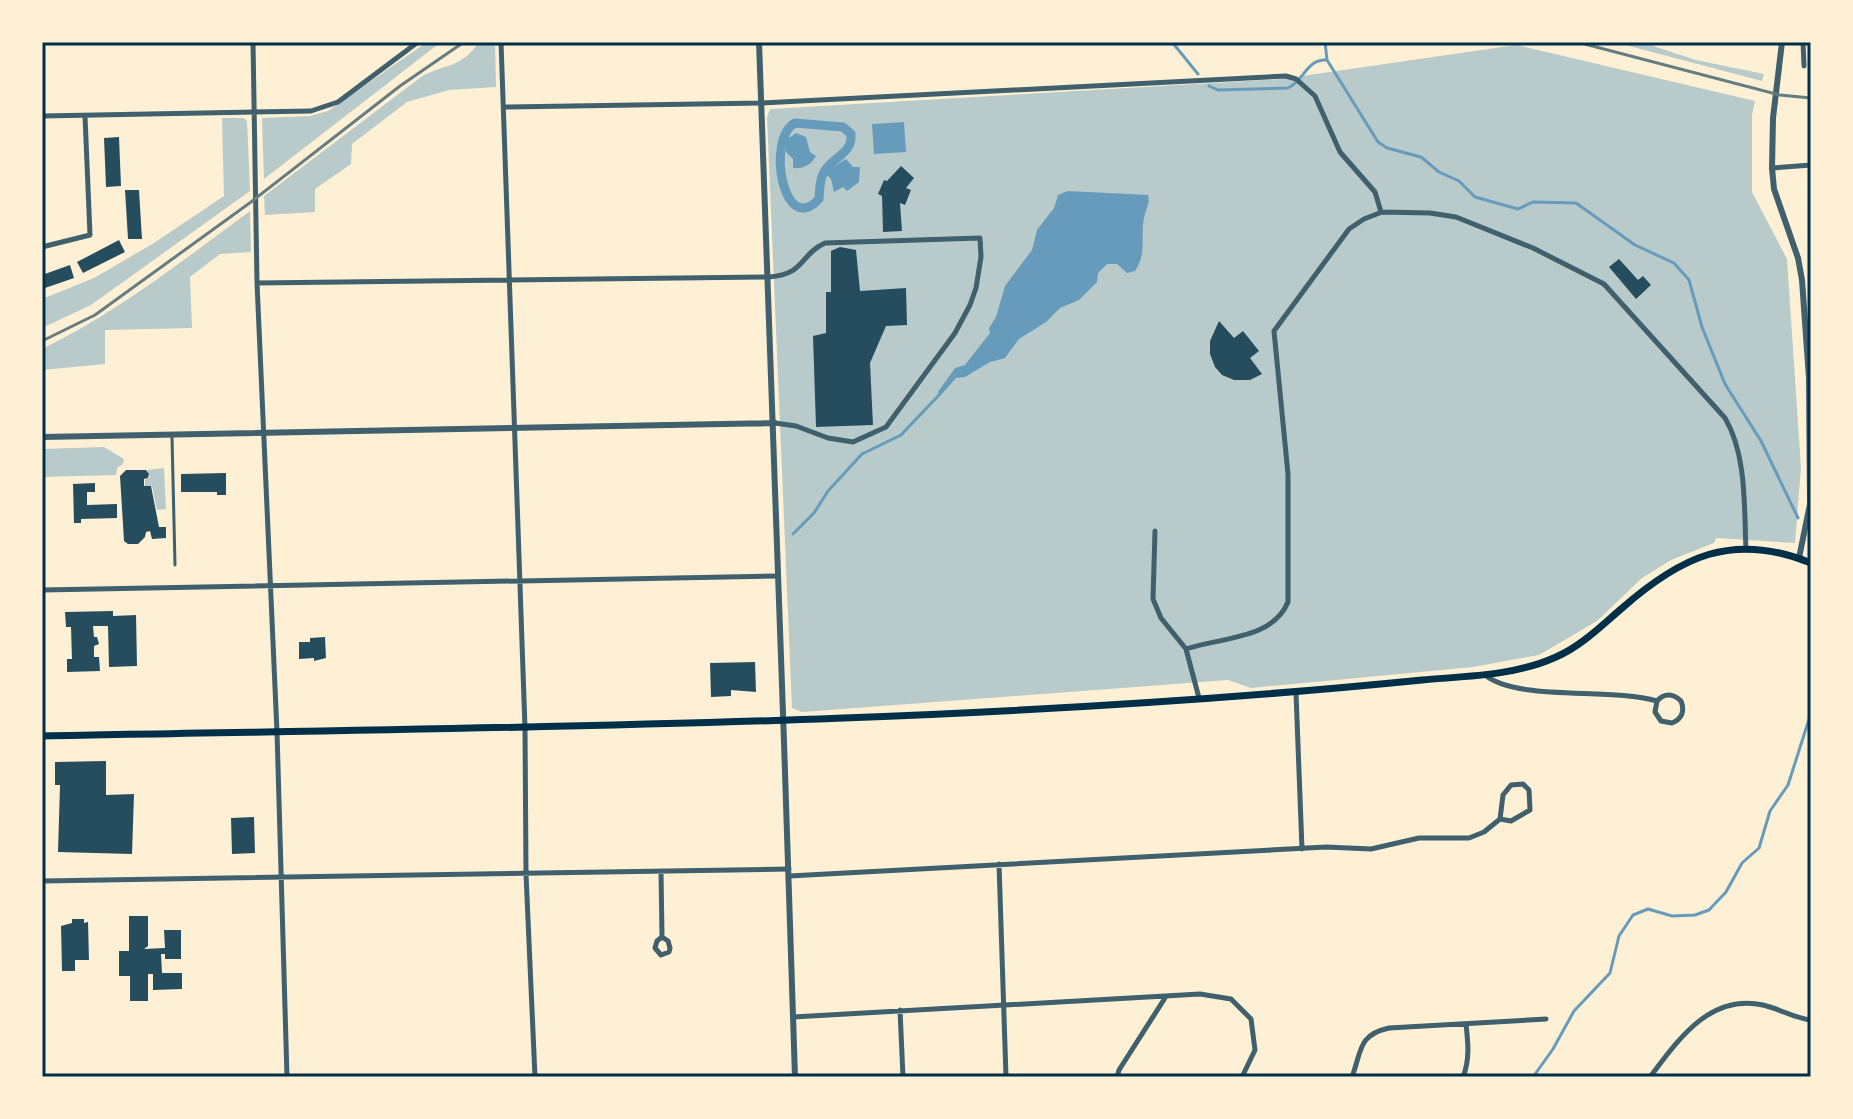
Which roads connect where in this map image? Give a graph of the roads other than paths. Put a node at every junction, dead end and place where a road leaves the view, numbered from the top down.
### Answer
1 (253, 42) edge
2 (418, 42) edge
3 (501, 42) edge
4 (759, 42) edge
5 (1782, 42) edge
6 (1803, 42) edge
7 (1804, 66) dead end
8 (762, 103) junction
9 (503, 107) junction
10 (254, 111) junction
11 (42, 116) edge
12 (85, 116) junction
13 (1811, 165) edge
14 (1772, 168) junction
15 (1382, 212) junction
16 (42, 247) edge
17 (769, 277) junction
18 (508, 280) junction
19 (257, 283) junction
20 (1810, 378) edge
21 (775, 423) junction
22 (514, 428) junction
23 (265, 434) junction
24 (172, 435) junction
25 (42, 437) edge
26 (1155, 531) dead end
27 (1746, 550) junction
28 (1799, 558) junction
29 (1811, 563) edge
30 (175, 565) dead end
31 (778, 576) junction
32 (520, 581) junction
33 (271, 585) junction
34 (42, 590) edge
35 (1186, 649) junction
36 (1485, 675) junction
37 (1296, 693) junction
38 (1199, 698) junction
39 (1657, 701) junction
40 (783, 722) junction
41 (525, 728) junction
42 (277, 732) junction
43 (42, 736) edge
44 (1500, 819) junction
45 (1302, 849) junction
46 (999, 864) junction
47 (661, 871) junction
48 (789, 873) junction
49 (526, 874) junction
50 (281, 878) junction
51 (42, 881) edge
52 (662, 937) dead end
53 (1166, 997) junction
54 (1003, 1005) junction
55 (900, 1010) junction
56 (793, 1017) junction
57 (1546, 1019) dead end
58 (1811, 1020) edge
59 (1466, 1024) junction
60 (287, 1077) edge
61 (535, 1077) edge
62 (795, 1077) edge
63 (903, 1077) edge
64 (1006, 1077) edge
65 (1117, 1077) edge
66 (1242, 1077) edge
67 (1352, 1077) edge
68 (1463, 1077) edge
69 (1650, 1077) edge

1 - 10 street
2 - 10 street
3 - 9 street
4 - 8 street
5 - 14 street
6 - 7 street
8 - 9 street
8 - 15 street
8 - 17 street
9 - 18 street
10 - 12 street
10 - 19 street
11 - 12 street
12 - 16 street
13 - 14 street
14 - 20 street
15 - 27 street
15 - 35 street
17 - 18 street
17 - 21 street
17 - 21 street
18 - 19 street
18 - 22 street
19 - 23 street
20 - 28 street
21 - 22 street
21 - 31 street
22 - 23 street
22 - 32 street
23 - 24 street
23 - 33 street
24 - 25 street
24 - 30 lane
26 - 35 street
27 - 28 main road
27 - 36 main road
28 - 29 main road
31 - 32 street
31 - 40 street
32 - 33 street
32 - 41 street
33 - 34 street
33 - 42 street
35 - 38 street
36 - 37 main road
36 - 39 street
37 - 38 main road
37 - 45 street
38 - 40 main road
39 - 39 street
40 - 41 main road
40 - 48 street
41 - 42 main road
41 - 49 street
42 - 43 main road
42 - 50 street
44 - 44 street
44 - 45 street
45 - 46 street
46 - 48 street
46 - 54 street
47 - 48 street
47 - 49 street
47 - 52 street
48 - 56 street
49 - 50 street
49 - 61 street
50 - 51 street
50 - 60 street
53 - 54 street
53 - 65 street
53 - 66 street
54 - 55 street
54 - 64 street
55 - 56 street
55 - 63 street
56 - 62 street
57 - 59 street
58 - 69 street
59 - 67 street
59 - 68 street

